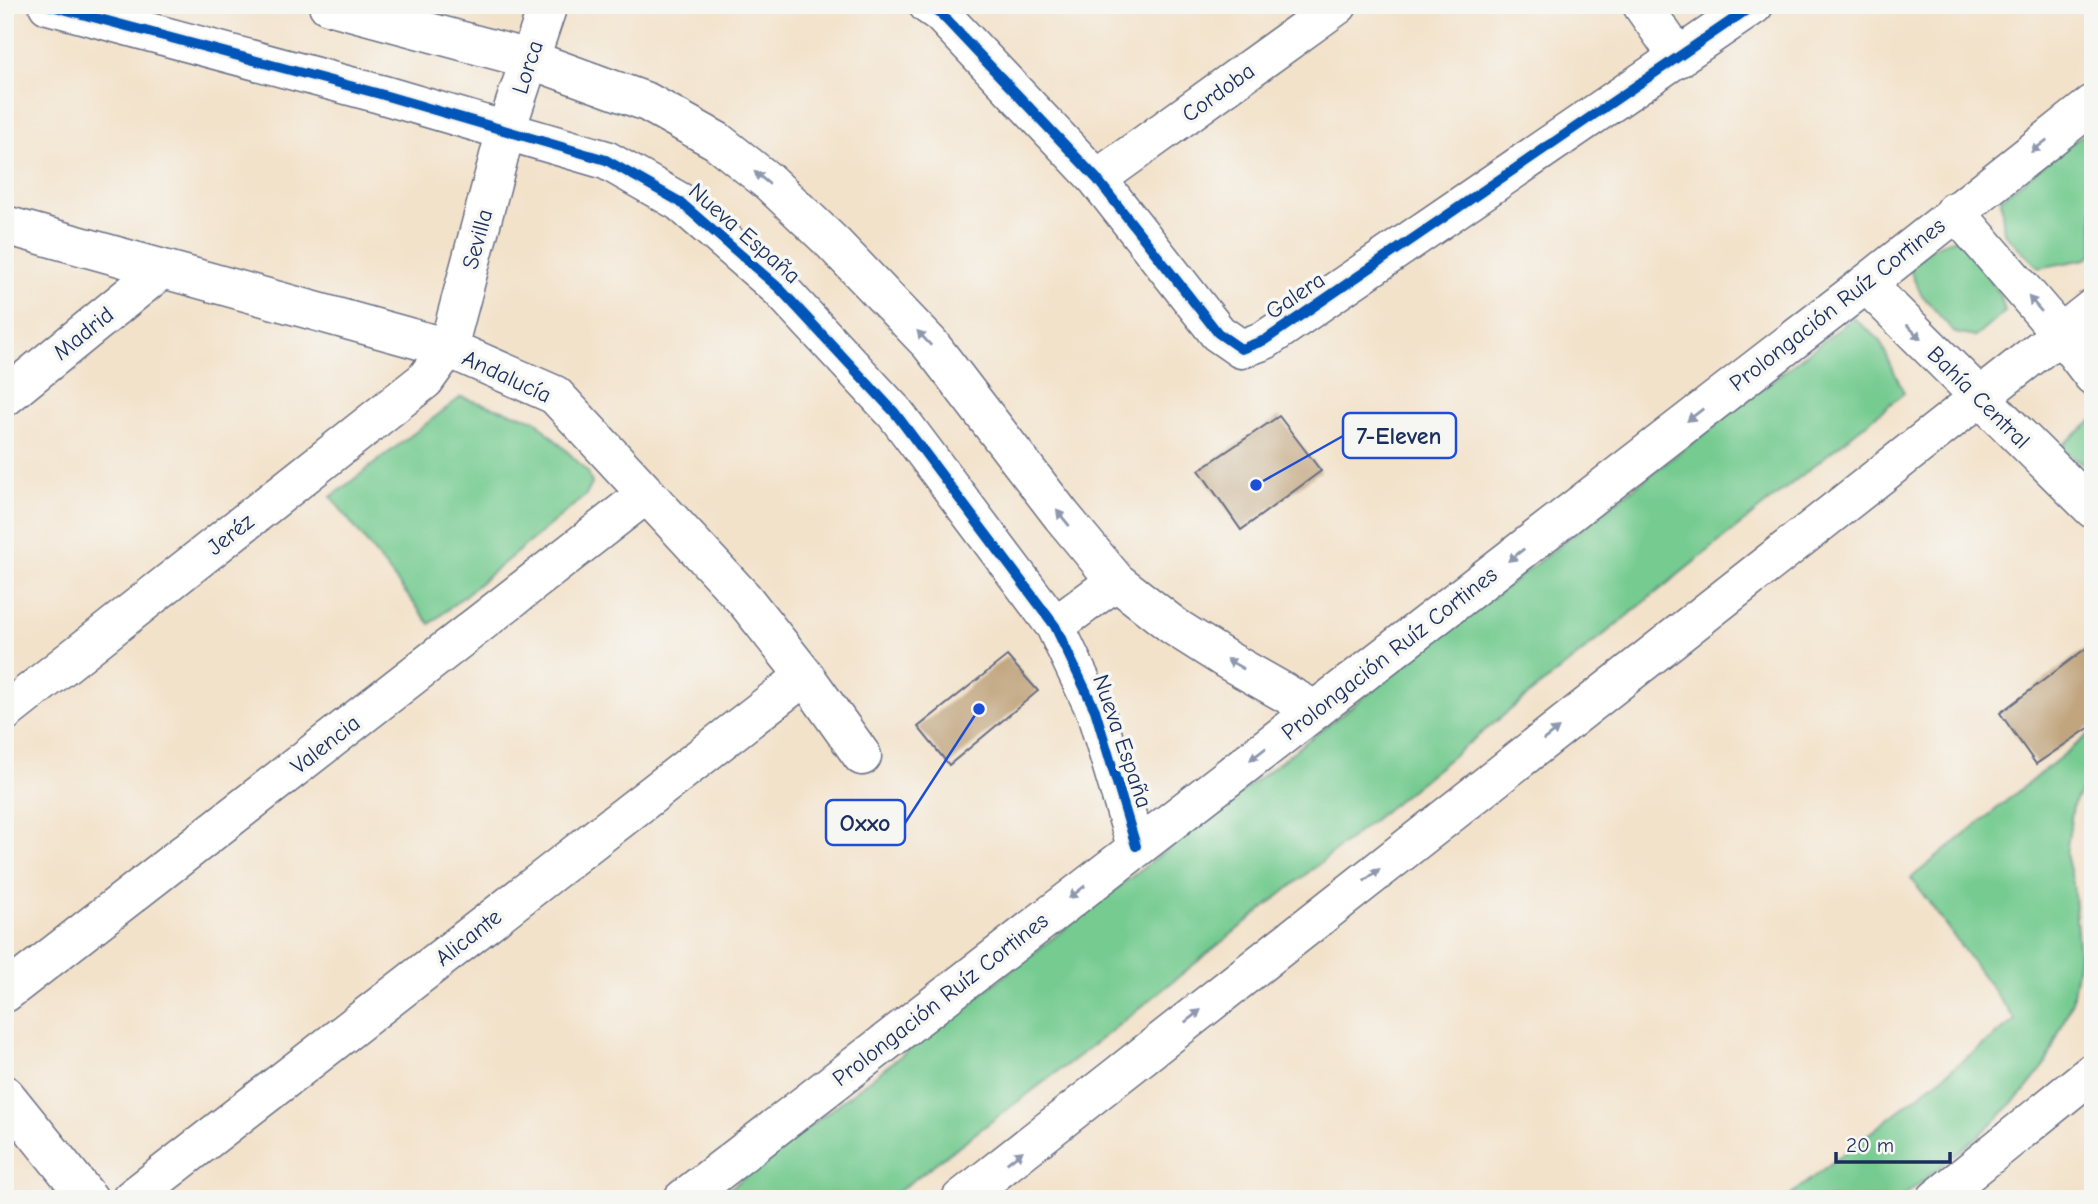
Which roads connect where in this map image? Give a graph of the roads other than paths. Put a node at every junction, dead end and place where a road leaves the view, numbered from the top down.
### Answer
1 (48, 5) edge
2 (328, 5) edge
3 (548, 5) edge
4 (1338, 5) edge
5 (1642, 5) edge
6 (1754, 5) edge
7 (940, 8) edge
8 (1679, 58) junction
9 (529, 59) junction
10 (2093, 104) edge
11 (506, 130) junction
12 (1097, 180) junction
13 (1955, 211) junction
14 (5, 225) edge
15 (162, 270) junction
16 (1866, 284) junction
17 (2093, 308) edge
18 (2060, 333) junction
19 (448, 348) junction
20 (2093, 376) edge
21 (5, 397) edge
22 (1979, 397) junction
23 (645, 495) junction
24 (2093, 509) edge
25 (1116, 581) junction
26 (1055, 626) junction
27 (805, 676) junction
28 (1315, 710) junction
29 (5, 712) edge
30 (862, 756) dead end
31 (1136, 846) junction
32 (5, 993) edge
33 (2093, 1072) edge
34 (5, 1095) edge
35 (89, 1199) edge
36 (131, 1199) edge
37 (683, 1199) edge
38 (961, 1199) edge
39 (1936, 1199) edge

1 - 11 street, Nueva España
2 - 9 street
3 - 9 street, Lorca
4 - 12 street, Cordoba
5 - 8 street
6 - 8 street, Galera
7 - 12 street, Galera
8 - 12 street, Galera
9 - 11 street, Lorca
25 -> 9 street
10 -> 13 street, Prolongación Ruíz Cortines
11 - 19 street, Sevilla
11 - 26 street, Nueva España
13 - 16 street, Prolongación Ruíz Cortines
18 -> 13 street
14 - 15 street, Andalucía
15 - 19 street, Andalucía
15 - 21 street, Madrid
16 -> 22 street, Bahía Central
16 -> 28 street, Prolongación Ruíz Cortines
17 - 18 street
18 - 20 street
18 - 22 street
19 - 23 street, Andalucía
19 - 29 street, Jeréz
22 - 24 street, Bahía Central
38 -> 22 street
23 - 27 street, Andalucía
23 - 32 street, Valencia
25 - 26 street
28 -> 25 street
26 - 31 street, Nueva España
27 - 30 street, Andalucía
27 - 36 street, Alicante
28 -> 31 street, Prolongación Ruíz Cortines
31 -> 37 street, Prolongación Ruíz Cortines
33 - 39 street
34 - 35 street

